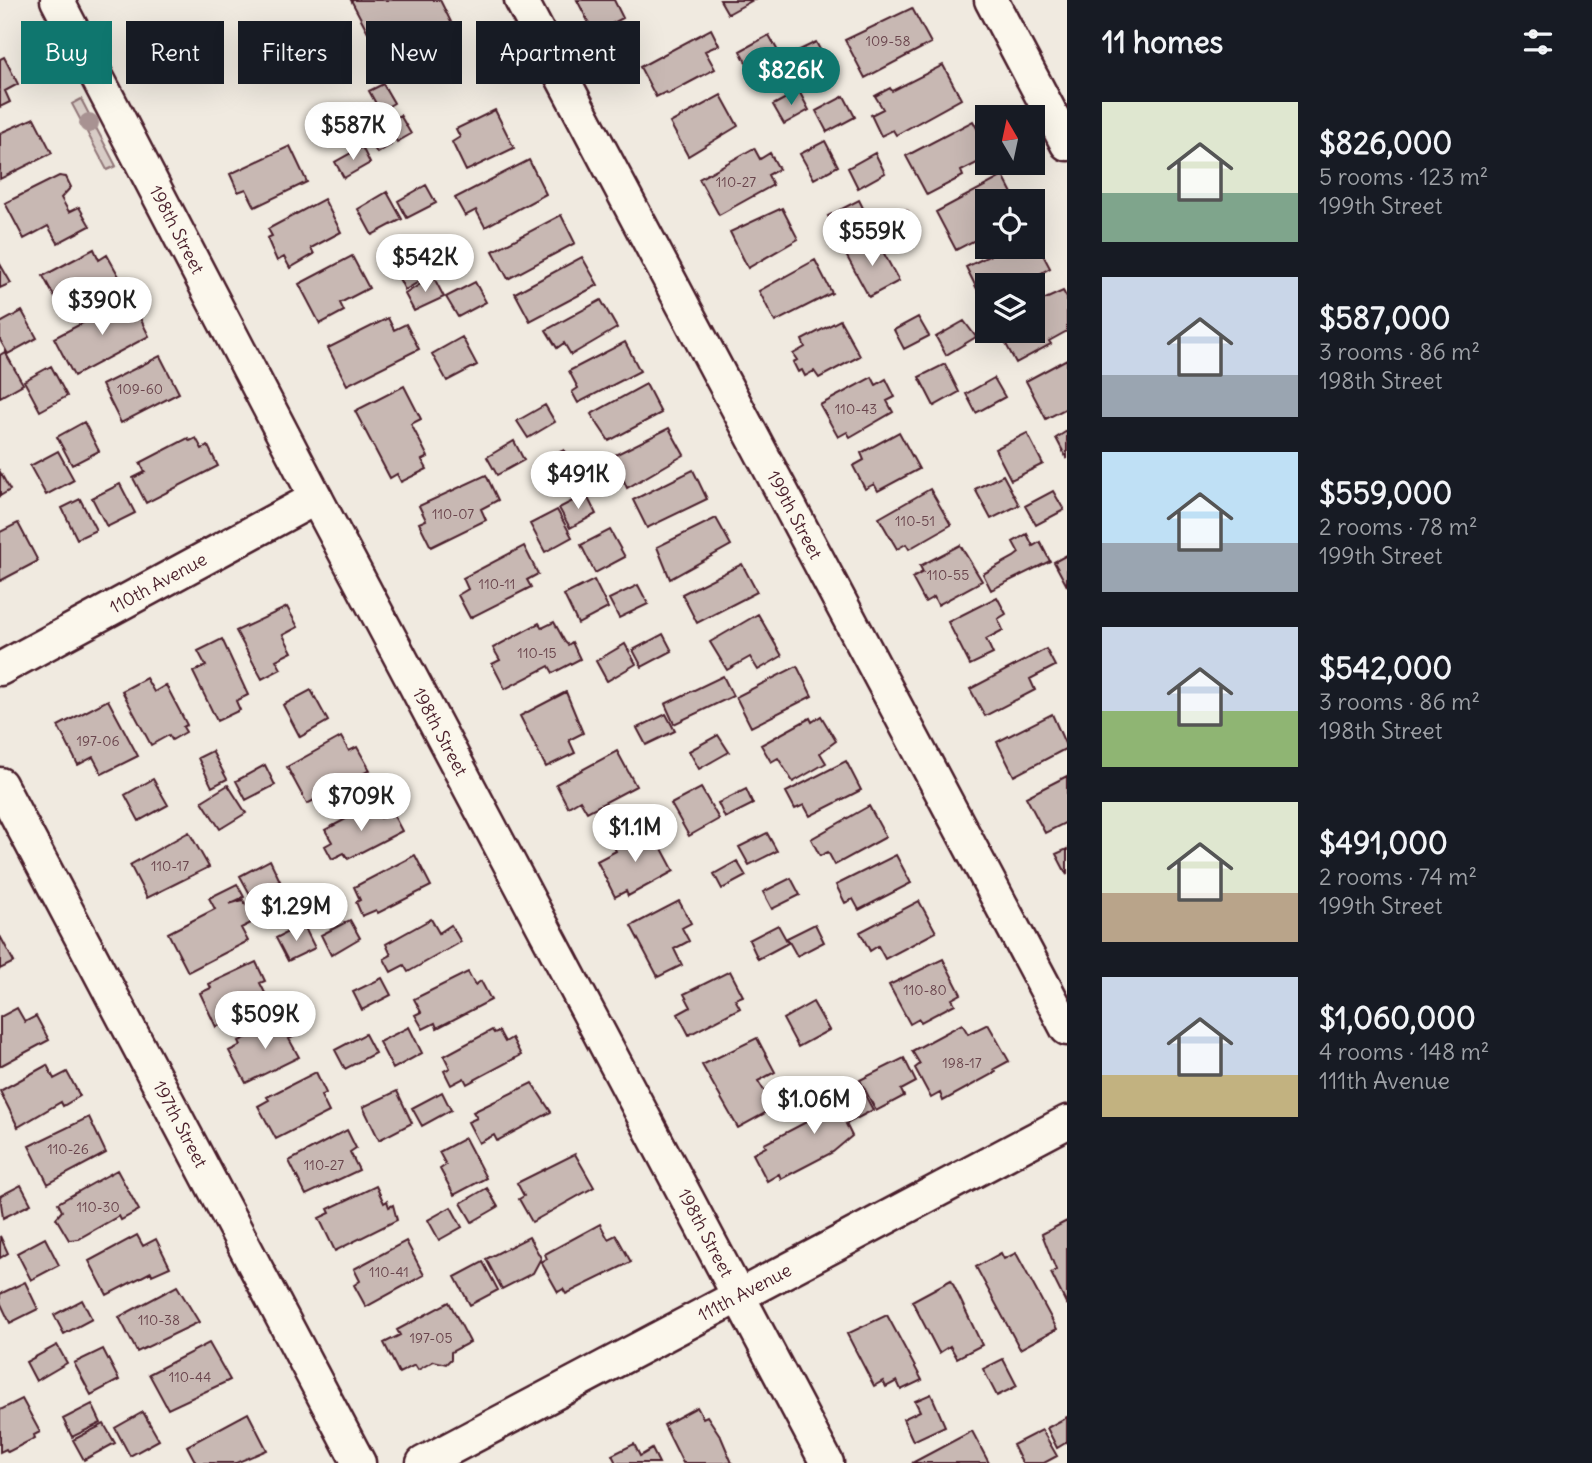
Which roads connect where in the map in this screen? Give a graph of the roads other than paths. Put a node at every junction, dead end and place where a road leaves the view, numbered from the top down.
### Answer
1 (57, 0) edge
2 (521, 0) edge
3 (991, 0) edge
4 (1067, 144) edge
5 (316, 498) junction
6 (0, 669) edge
7 (0, 784) edge
8 (1067, 1030) edge
9 (1067, 1122) edge
10 (738, 1296) junction
11 (359, 1463) edge
12 (423, 1463) edge
13 (827, 1463) edge

1 - 5 street, 198th Street
2 - 8 street, 199th Street
3 - 4 street
5 - 6 street, 110th Avenue
5 - 10 street, 198th Street
7 - 11 street, 197th Street
9 - 10 street, 111th Avenue
10 - 12 street, 111th Avenue
10 - 13 street, 198th Street

